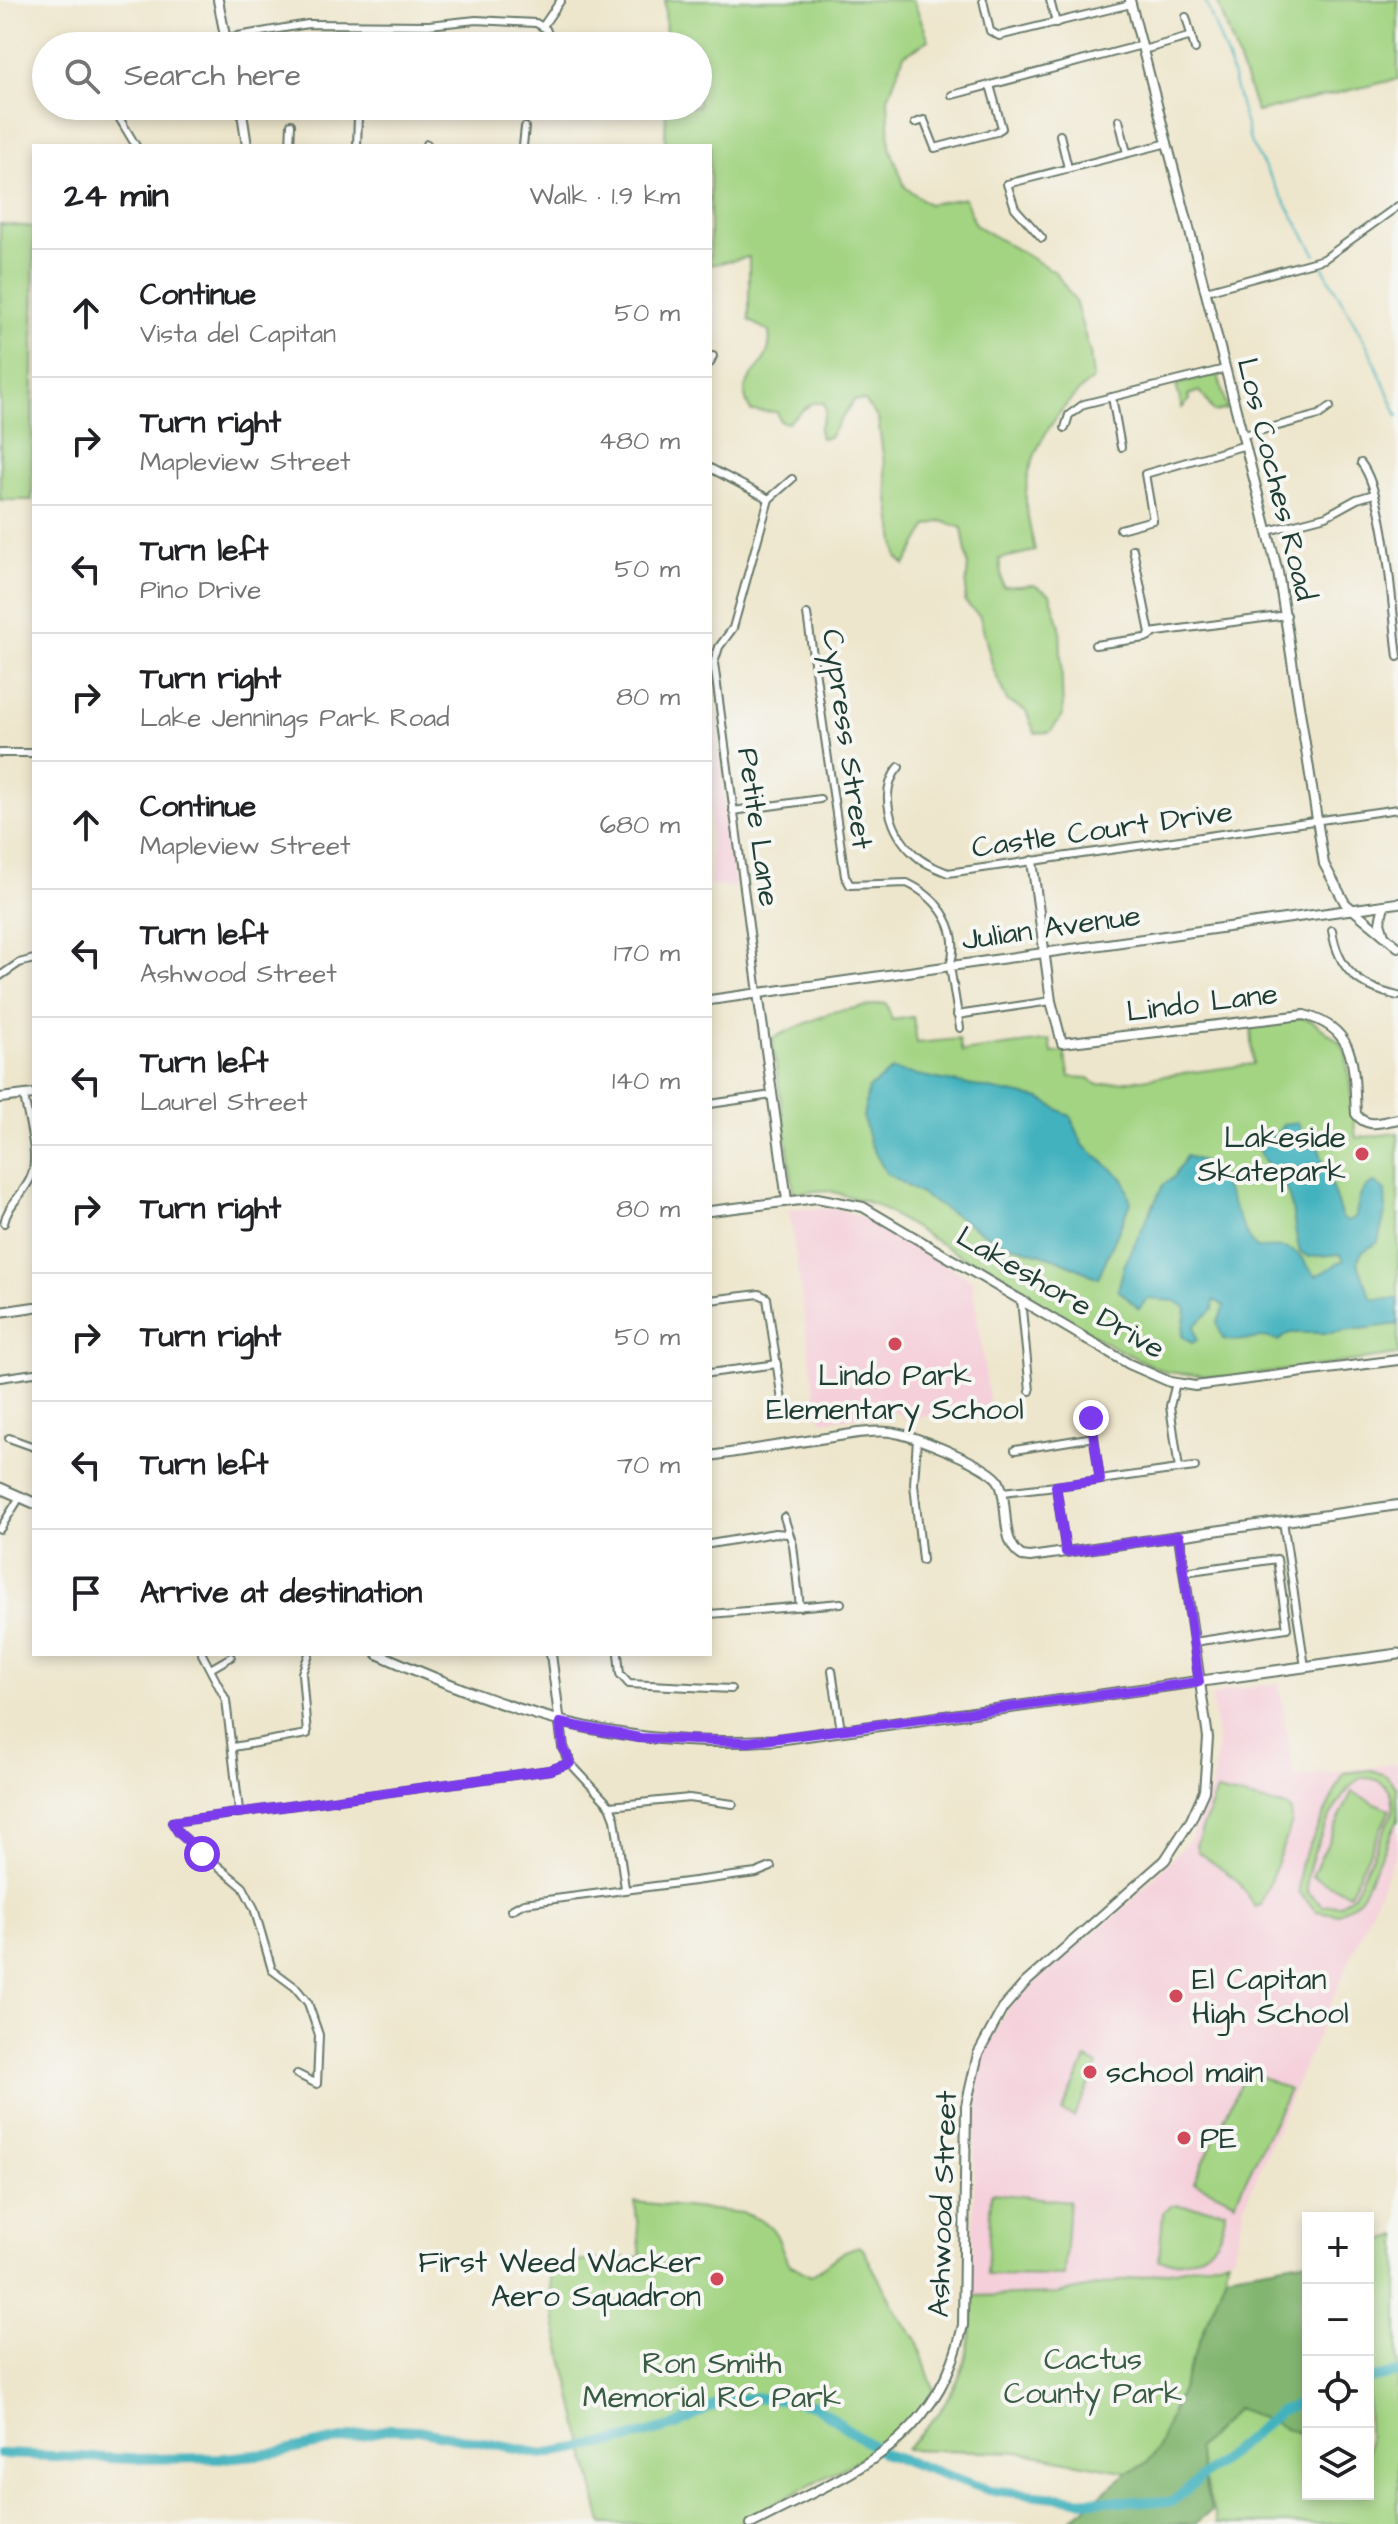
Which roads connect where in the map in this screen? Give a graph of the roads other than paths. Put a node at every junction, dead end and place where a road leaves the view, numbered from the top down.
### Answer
1 (218, 0) edge
2 (561, 0) edge
3 (983, 0) edge
4 (1050, 0) edge
5 (1131, 2) edge
6 (1186, 17) dead end
7 (1056, 23) junction
8 (543, 26) junction
9 (225, 32) edge
10 (278, 32) edge
11 (546, 32) edge
12 (1192, 36) junction
13 (1143, 47) junction
14 (1195, 49) dead end
15 (990, 85) junction
16 (952, 95) dead end
17 (120, 120) edge
18 (243, 120) edge
19 (358, 120) edge
20 (1119, 120) dead end
21 (915, 123) dead end
22 (291, 124) dead end
23 (525, 127) dead end
24 (1060, 135) dead end
25 (1168, 143) junction
26 (135, 144) edge
27 (247, 144) edge
28 (290, 144) edge
29 (357, 144) edge
30 (523, 144) edge
31 (1127, 153) junction
32 (1068, 168) junction
33 (1398, 206) edge
34 (1042, 238) dead end
35 (1206, 291) junction
36 (1225, 369) junction
37 (1112, 397) junction
38 (1330, 407) dead end
39 (1065, 428) dead end
40 (1244, 435) junction
41 (1246, 445) junction
42 (1121, 447) dead end
43 (1361, 463) dead end
44 (712, 469) edge
45 (792, 479) dead end
46 (1374, 494) junction
47 (769, 499) junction
48 (1120, 529) dead end
49 (1268, 531) junction
50 (1133, 549) dead end
51 (807, 614) dead end
52 (1287, 615) junction
53 (1155, 633) junction
54 (1095, 645) dead end
55 (1398, 657) edge
56 (0, 753) edge
57 (32, 753) edge
58 (899, 767) dead end
59 (820, 799) dead end
60 (1398, 809) edge
61 (733, 811) junction
62 (1317, 821) junction
63 (1032, 861) junction
64 (1398, 903) edge
65 (1384, 905) junction
66 (1350, 909) junction
67 (1332, 930) dead end
68 (1386, 938) junction
69 (1398, 947) edge
70 (1044, 952) junction
71 (32, 960) edge
72 (950, 966) junction
73 (0, 976) edge
74 (758, 993) junction
75 (1398, 996) edge
76 (712, 1000) edge
77 (1051, 1001) junction
78 (957, 1015) junction
79 (960, 1028) dead end
80 (29, 1094) edge
81 (772, 1095) junction
82 (0, 1098) edge
83 (712, 1104) edge
84 (1398, 1121) edge
85 (32, 1135) edge
86 (32, 1172) edge
87 (787, 1200) junction
88 (712, 1211) edge
89 (4, 1223) dead end
90 (1021, 1299) junction
91 (712, 1300) edge
92 (32, 1307) edge
93 (0, 1312) edge
94 (1398, 1360) edge
95 (777, 1364) junction
96 (32, 1373) edge
97 (712, 1373) edge
98 (0, 1378) edge
99 (1176, 1383) junction
100 (1030, 1391) dead end
101 (782, 1401) dead end
102 (1091, 1418) dead end
103 (1094, 1437) junction
104 (9, 1438) dead end
105 (917, 1439) junction
106 (32, 1446) edge
107 (1015, 1450) dead end
108 (712, 1456) edge
109 (1195, 1467) dead end
110 (1179, 1469) junction
111 (1100, 1480) junction
112 (1056, 1486) junction
113 (0, 1488) edge
114 (1003, 1492) junction
115 (20, 1497) junction
116 (32, 1502) edge
117 (1398, 1507) edge
118 (784, 1517) dead end
119 (1283, 1521) junction
120 (0, 1529) edge
121 (788, 1534) junction
122 (1179, 1536) junction
123 (712, 1544) edge
124 (1066, 1552) junction
125 (922, 1560) dead end
126 (1184, 1572) junction
127 (841, 1603) dead end
128 (800, 1607) junction
129 (712, 1614) edge
130 (1194, 1642) junction
131 (1398, 1654) edge
132 (203, 1656) edge
133 (308, 1656) edge
134 (383, 1656) edge
135 (551, 1656) edge
136 (618, 1656) edge
137 (231, 1657) dead end
138 (1305, 1667) junction
139 (212, 1668) junction
140 (832, 1670) dead end
141 (1199, 1682) junction
142 (731, 1689) dead end
143 (560, 1723) junction
144 (841, 1731) junction
145 (233, 1747) junction
146 (570, 1763) junction
147 (733, 1804) dead end
148 (610, 1806) junction
149 (239, 1810) junction
150 (771, 1867) dead end
151 (625, 1888) junction
152 (511, 1910) dead end
153 (297, 2074) dead end
154 (751, 2524) edge

1 - 9 main road
2 - 8 street
3 - 7 street
4 - 7 street
5 - 7 street
5 - 13 main road, Los Coches Road
6 - 12 street
8 - 10 street
8 - 11 street
12 - 13 street
12 - 14 street
13 - 15 street
13 - 25 main road, Los Coches Road
15 - 16 street
15 - 21 street
17 - 26 street
18 - 27 main road
19 - 29 street
20 - 31 street
22 - 28 street
23 - 30 street
24 - 32 street
25 - 31 street
25 - 35 main road, Los Coches Road
31 - 32 street
32 - 34 street
33 - 35 street
35 - 36 main road, Los Coches Road
36 - 37 street
36 - 40 main road, Los Coches Road
37 - 39 street
37 - 42 street
38 - 40 street
40 - 41 main road, Los Coches Road
41 - 48 street
41 - 49 main road, Los Coches Road
43 - 46 street
44 - 47 street
45 - 47 street
46 - 49 street
46 - 55 street
47 - 61 street, Petite Lane
49 - 52 main road, Los Coches Road
50 - 53 street
51 - 72 street, Cypress Street
52 - 53 street
52 - 62 main road, Los Coches Road
53 - 54 street
56 - 57 street
58 - 63 street, Castle Court Drive
59 - 61 street
60 - 62 street, Castle Court Drive
61 - 74 street, Petite Lane
62 - 63 street, Castle Court Drive
62 - 66 main road, Los Coches Road
63 - 70 main road
64 - 65 main road, Julian Avenue
65 - 66 main road, Julian Avenue
65 - 68 main road
66 - 68 main road, Los Coches Road
66 - 70 main road, Julian Avenue
67 - 75 street
68 - 69 main road, Los Coches Road
70 - 72 main road, Julian Avenue
70 - 77 main road
71 - 73 street
72 - 74 main road, Julian Avenue
72 - 78 street, Cypress Street
74 - 76 main road, Julian Avenue
74 - 81 main road, Petite Lane
77 - 78 street
77 - 84 main road, Lindo Lane
78 - 79 street, Cypress Street
80 - 82 main road
80 - 85 street
81 - 83 street
81 - 87 main road, Petite Lane
86 - 89 street
87 - 88 main road, Lakeshore Drive
87 - 90 main road, Lakeshore Drive
90 - 99 main road, Lakeshore Drive
90 - 100 street
91 - 95 street
92 - 93 main road
94 - 99 main road, Lakeshore Drive
95 - 97 street
95 - 101 street
96 - 98 street
99 - 110 street
102 - 103 street
103 - 107 street
103 - 111 street
104 - 106 street
105 - 108 main road
105 - 114 main road
105 - 125 street
109 - 110 street
110 - 111 street
111 - 112 street
112 - 114 street
112 - 124 street
113 - 115 main road
114 - 124 main road
115 - 116 main road
115 - 120 street
117 - 119 main road
118 - 121 street
119 - 122 main road
119 - 138 street
121 - 123 street
121 - 128 street
122 - 124 main road
122 - 126 main road, Ashwood Street
126 - 130 main road, Ashwood Street
126 - 130 street
127 - 128 street
128 - 129 street
130 - 141 main road, Ashwood Street
131 - 138 main road
132 - 139 street
133 - 145 street
134 - 143 main road
135 - 143 main road
136 - 142 street
137 - 139 street
138 - 141 main road
139 - 145 street
140 - 144 street
141 - 144 main road
141 - 154 main road, Ashwood Street
143 - 144 main road
143 - 146 main road
145 - 149 street
146 - 148 street
146 - 149 street
147 - 148 street
148 - 151 street
149 - 153 street
150 - 151 street
151 - 152 street

